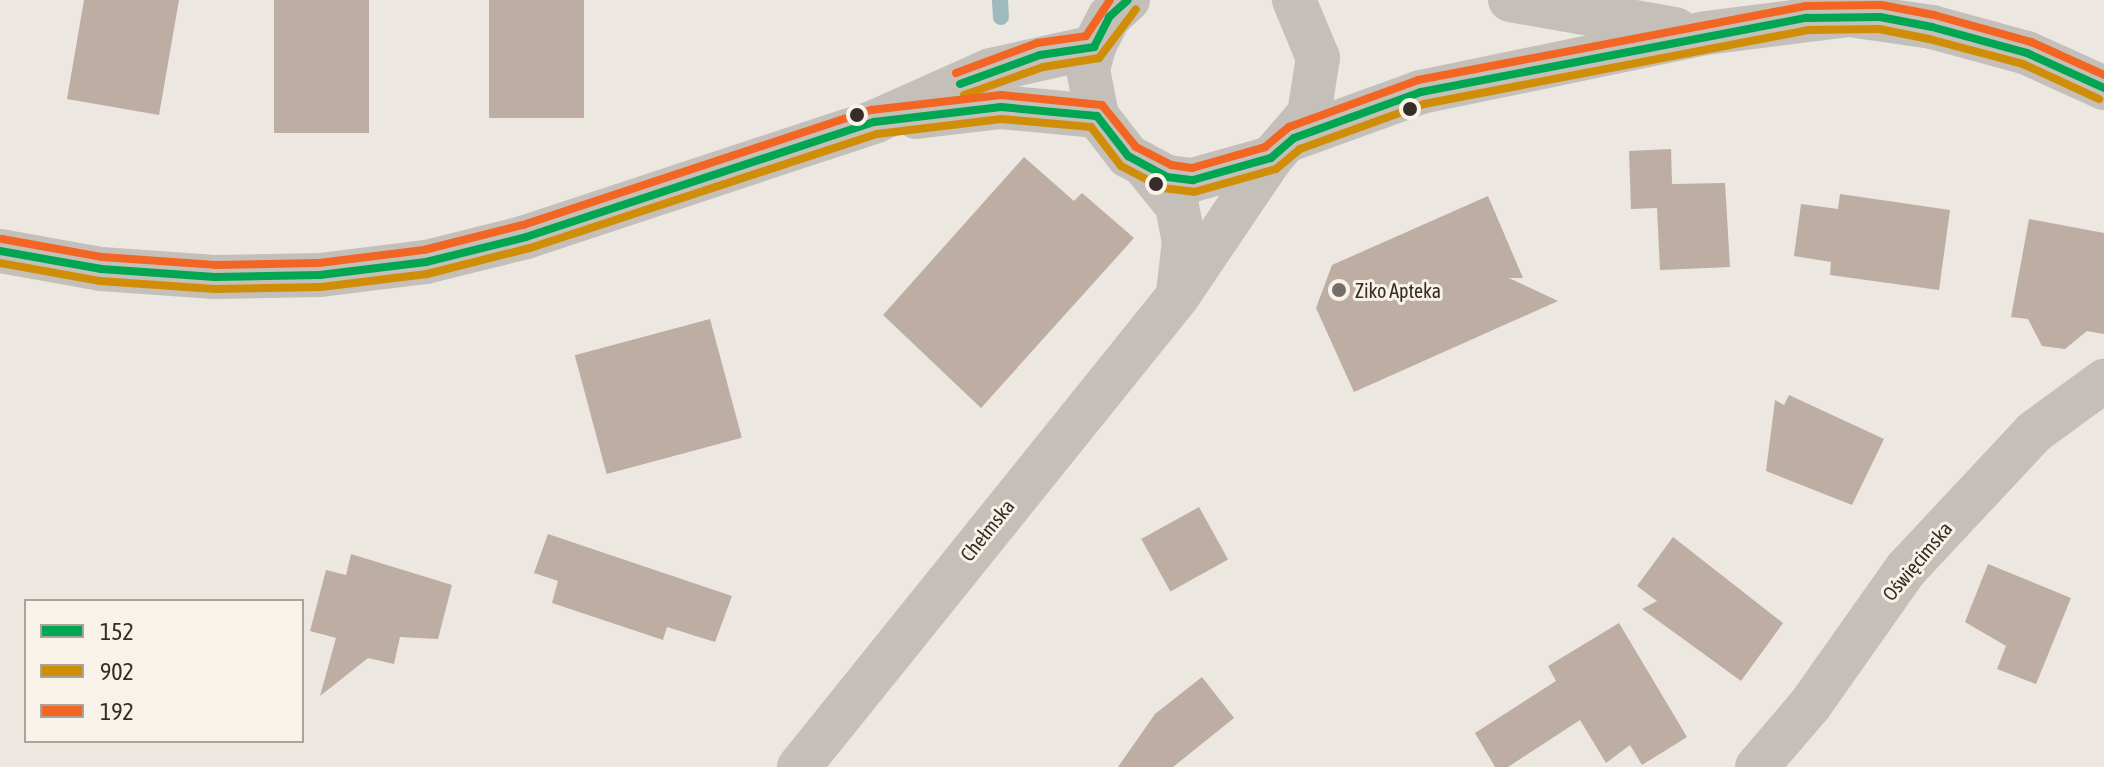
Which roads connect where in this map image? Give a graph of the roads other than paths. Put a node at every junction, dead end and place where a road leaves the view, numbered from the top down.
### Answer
1 (1128, 0) edge
2 (1294, 0) edge
3 (1510, 0) edge
4 (1090, 28) edge
5 (1706, 33) junction
6 (2104, 88) edge
7 (1097, 116) junction
8 (874, 122) junction
9 (1282, 148) junction
10 (1143, 164) junction
11 (0, 251) edge
12 (1178, 296) junction
13 (2104, 381) edge
14 (799, 767) edge
15 (1757, 767) edge

1 - 4 street
2 - 9 street, Chełmska
3 - 5 street
4 - 7 street
4 - 8 street
5 - 6 street
5 - 9 street
7 - 8 street
7 - 10 street
8 - 11 street
9 - 10 street
9 - 12 street, Chełmska
10 - 12 street
12 - 14 street, Chełmska
13 - 15 street, Oświęcimska

